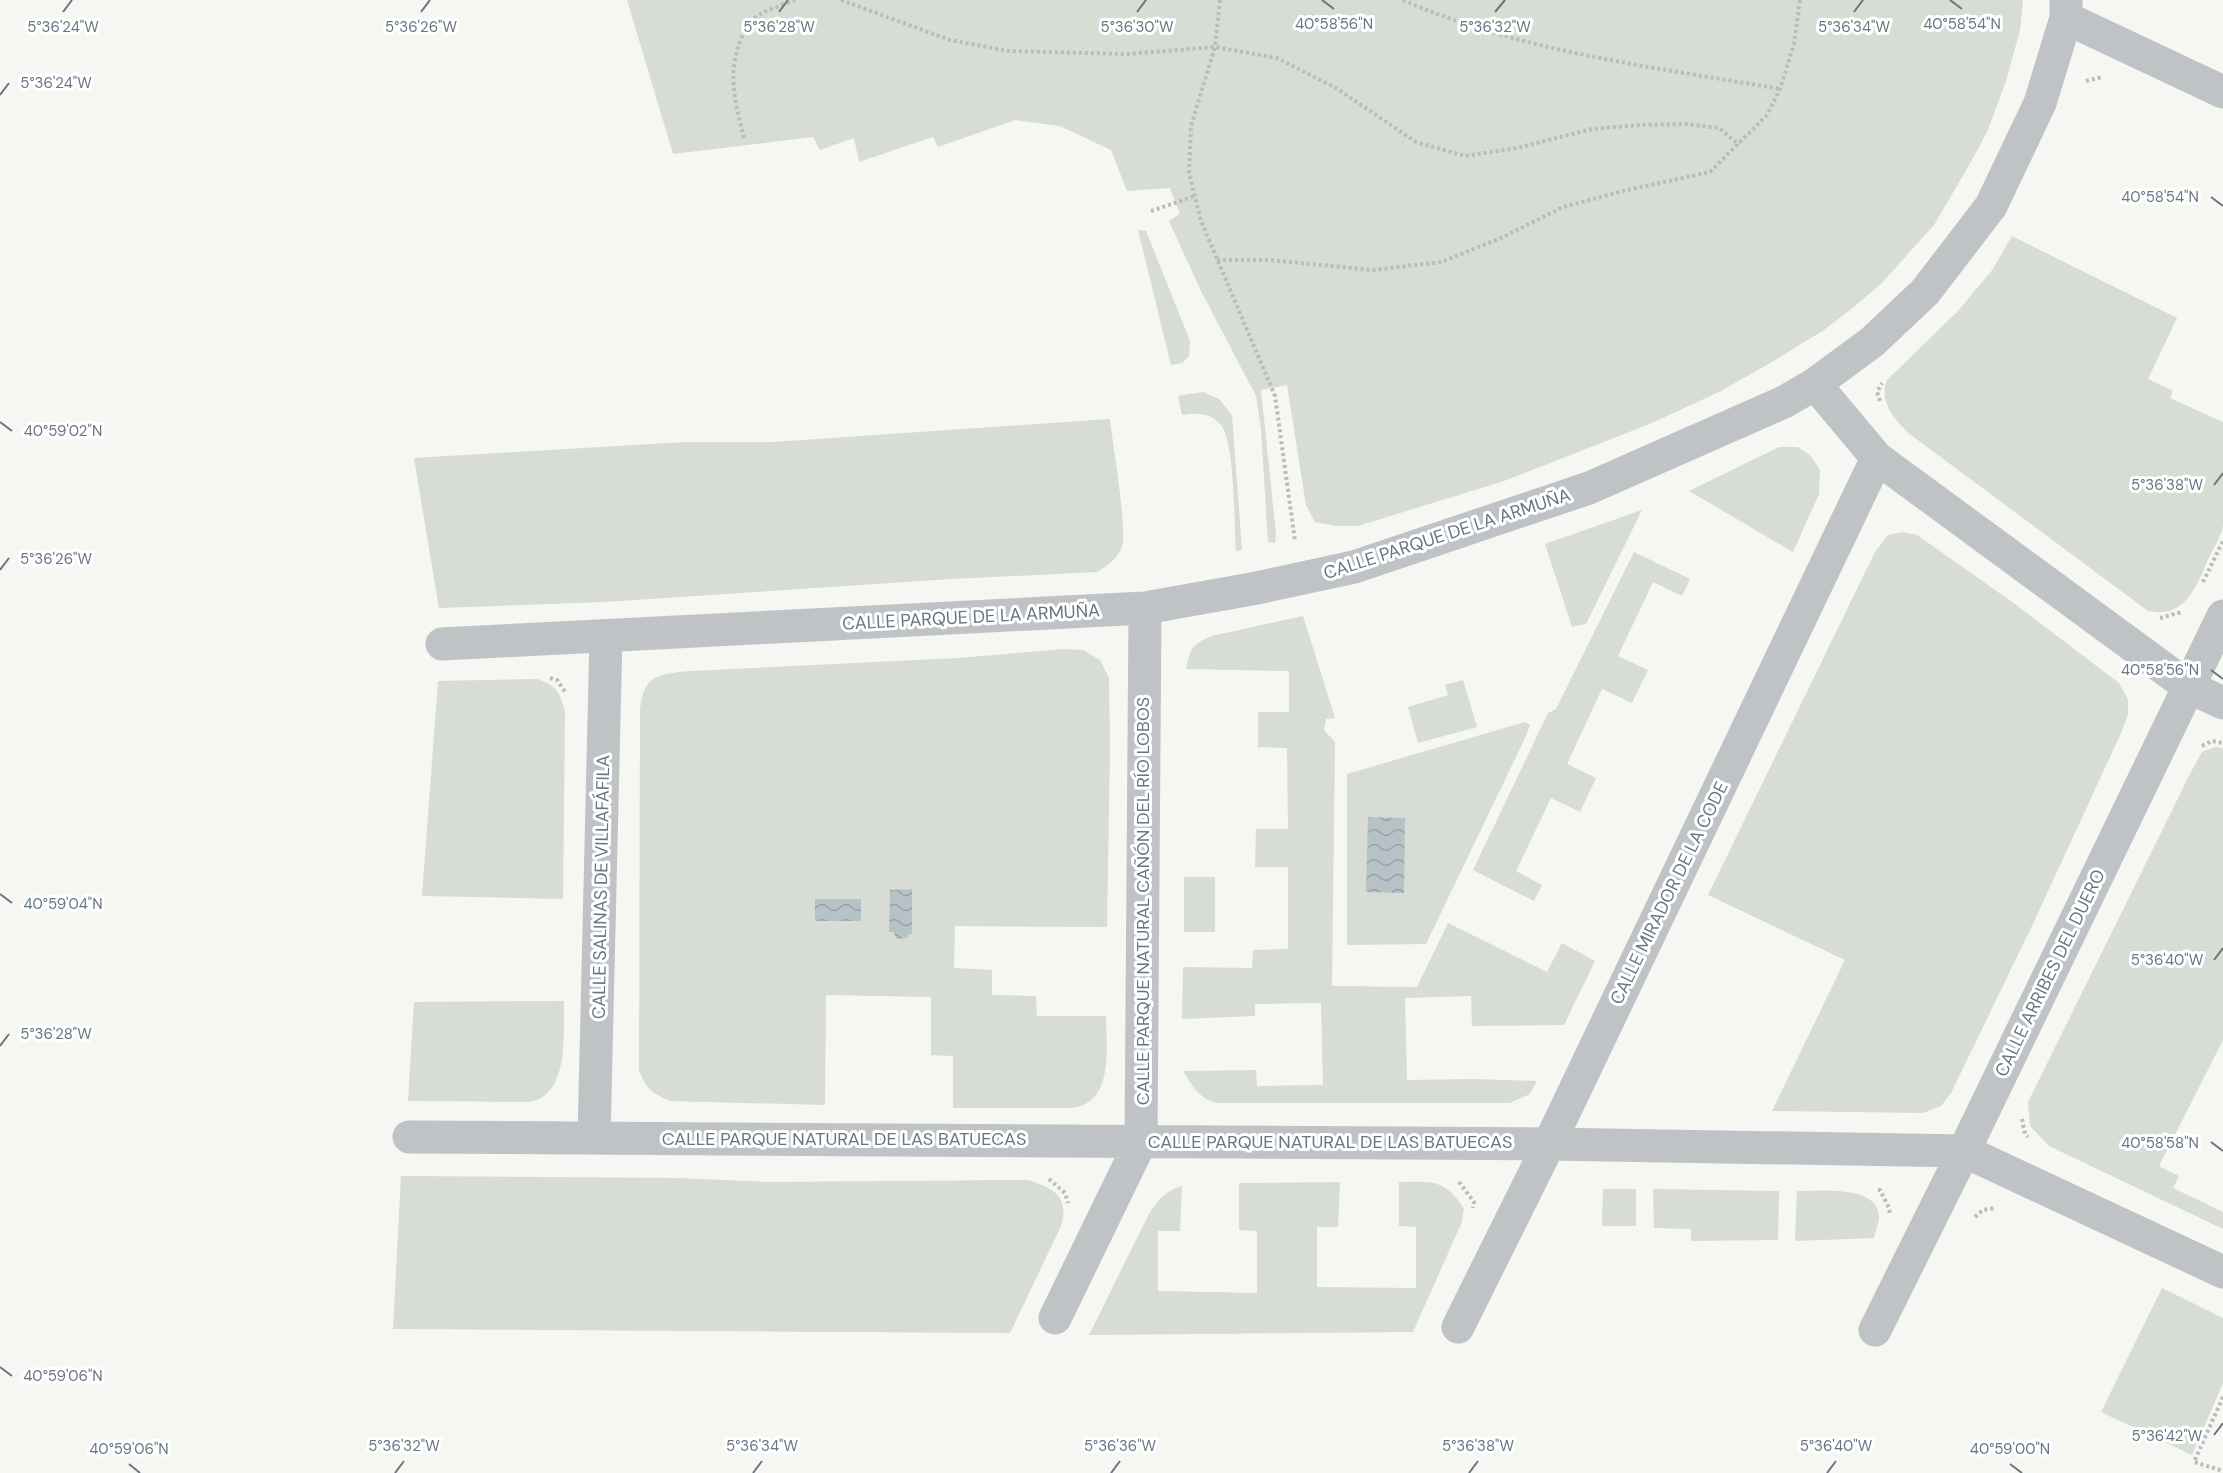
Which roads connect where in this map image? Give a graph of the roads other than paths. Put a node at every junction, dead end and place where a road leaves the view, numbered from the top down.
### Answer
1 (2066, 9) edge
2 (2223, 92) edge
3 (1815, 384) junction
4 (1877, 458) junction
5 (1145, 608) junction
6 (2223, 616) edge
7 (606, 636) junction
8 (442, 644) dead end
9 (2188, 687) junction
10 (2223, 703) edge
11 (409, 1137) dead end
12 (594, 1138) junction
13 (1141, 1141) junction
14 (1550, 1144) junction
15 (1964, 1151) junction
16 (2223, 1272) edge
17 (1055, 1318) dead end
18 (1458, 1327) dead end
19 (1875, 1330) dead end

1 - 2 street
1 - 3 street, CALLE PARQUE DE LA ARMUÑA
3 - 4 street
3 - 5 street, CALLE PARQUE DE LA ARMUÑA
4 - 9 street
4 - 14 street, CALLE MIRADOR DE LA CODE
5 - 7 street, CALLE PARQUE DE LA ARMUÑA
5 - 13 street, CALLE PARQUE NATURAL CAÑÓN DEL RÍO LOBOS
6 - 9 street, CALLE ARRIBES DEL DUERO
7 - 8 street, CALLE PARQUE DE LA ARMUÑA
7 - 12 street, CALLE SALINAS DE VILLAFÁFILA
9 - 10 street
9 - 15 street, CALLE ARRIBES DEL DUERO
11 - 12 street, CALLE PARQUE NATURAL DE LAS BATUECAS
12 - 13 street, CALLE PARQUE NATURAL DE LAS BATUECAS
13 - 14 street, CALLE PARQUE NATURAL DE LAS BATUECAS
13 - 17 street, CALLE PARQUE NATURAL CAÑÓN DEL RÍO LOBOS
14 - 15 street, CALLE PARQUE NATURAL DE LAS BATUECAS
14 - 18 street, CALLE MIRADOR DE LA CODE
15 - 16 street, CALLE PARQUE NATURAL DE LAS BATUECAS
15 - 19 street, CALLE ARRIBES DEL DUERO

